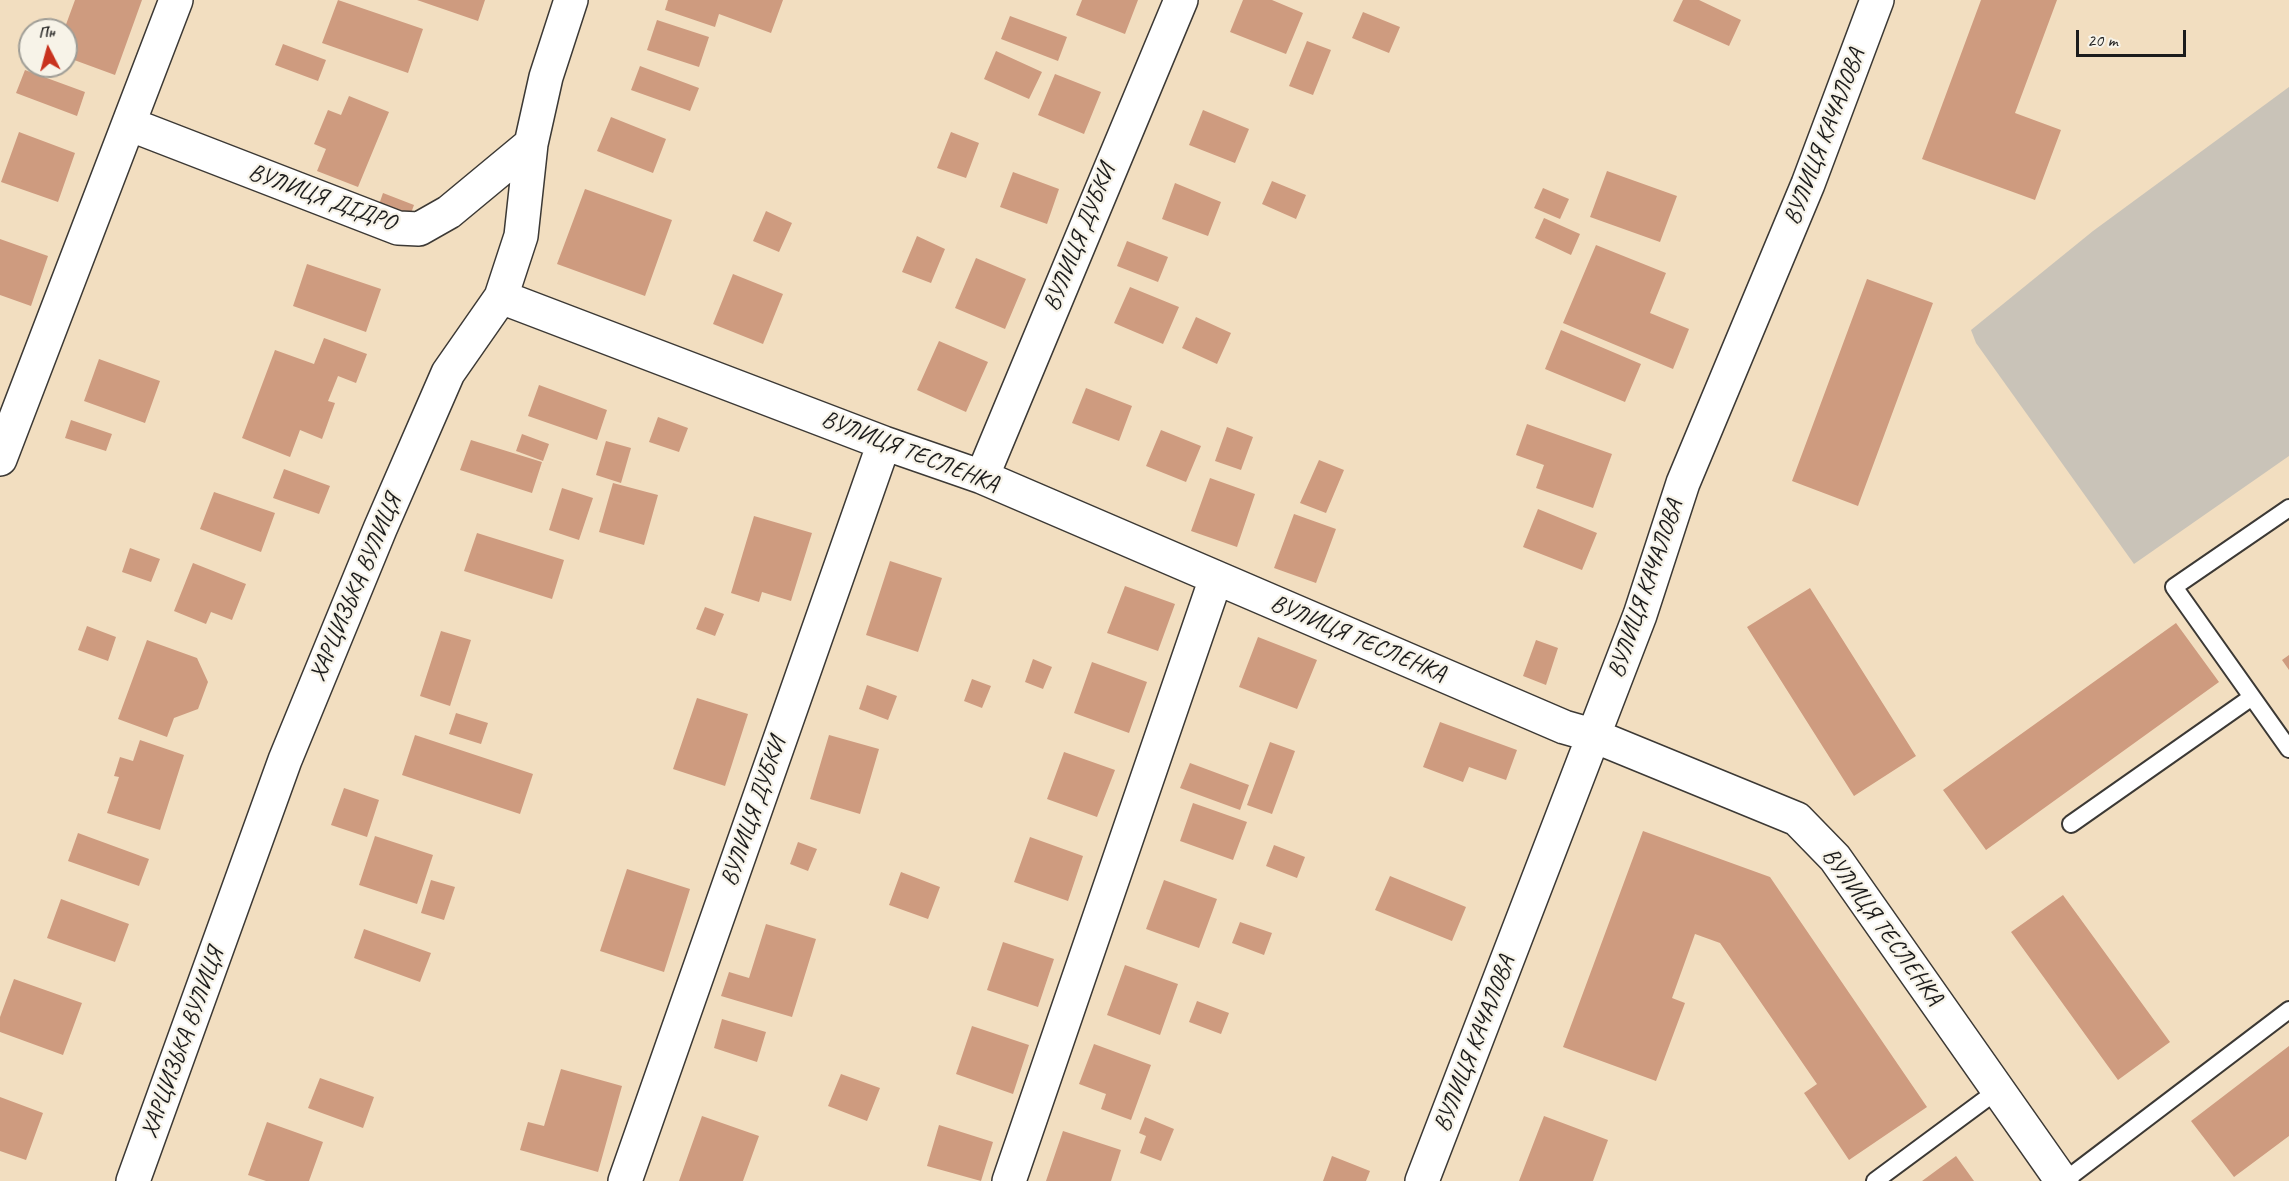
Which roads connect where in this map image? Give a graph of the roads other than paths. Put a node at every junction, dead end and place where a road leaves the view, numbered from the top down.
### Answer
1 (176, 0) edge
2 (571, 0) edge
3 (1181, 0) edge
4 (1877, 0) edge
5 (129, 124) junction
6 (531, 144) junction
7 (501, 297) junction
8 (884, 443) junction
9 (0, 459) edge
10 (982, 477) junction
11 (2289, 508) edge
12 (1216, 578) junction
13 (2252, 697) junction
14 (1593, 735) junction
15 (2289, 749) edge
16 (2071, 824) dead end
17 (2289, 1010) edge
18 (1998, 1090) junction
19 (133, 1181) edge
20 (625, 1181) edge
21 (1009, 1181) edge
22 (1422, 1181) edge
23 (1875, 1181) edge
24 (2063, 1181) edge

1 - 5 street
2 - 6 street, ХАРЦИЗЬКА ВУЛИЦЯ
3 - 10 street, ВУЛИЦЯ ДУБКИ
4 - 14 street, ВУЛИЦЯ КАЧАЛОВА
5 - 6 street, ВУЛИЦЯ ДІДРО
5 - 9 street
6 - 7 street, ХАРЦИЗЬКА ВУЛИЦЯ
7 - 8 street, ВУЛИЦЯ ТЕСЛЕНКА
7 - 19 street, ХАРЦИЗЬКА ВУЛИЦЯ
8 - 10 street, ВУЛИЦЯ ТЕСЛЕНКА
8 - 20 street, ВУЛИЦЯ ДУБКИ
10 - 12 street, ВУЛИЦЯ ТЕСЛЕНКА
11 - 13 lane
12 - 14 street, ВУЛИЦЯ ТЕСЛЕНКА
12 - 21 street
13 - 15 lane
13 - 16 lane
14 - 18 street, ВУЛИЦЯ ТЕСЛЕНКА
14 - 22 street, ВУЛИЦЯ КАЧАЛОВА
17 - 24 lane
18 - 23 lane
18 - 24 street, ВУЛИЦЯ ТЕСЛЕНКА

